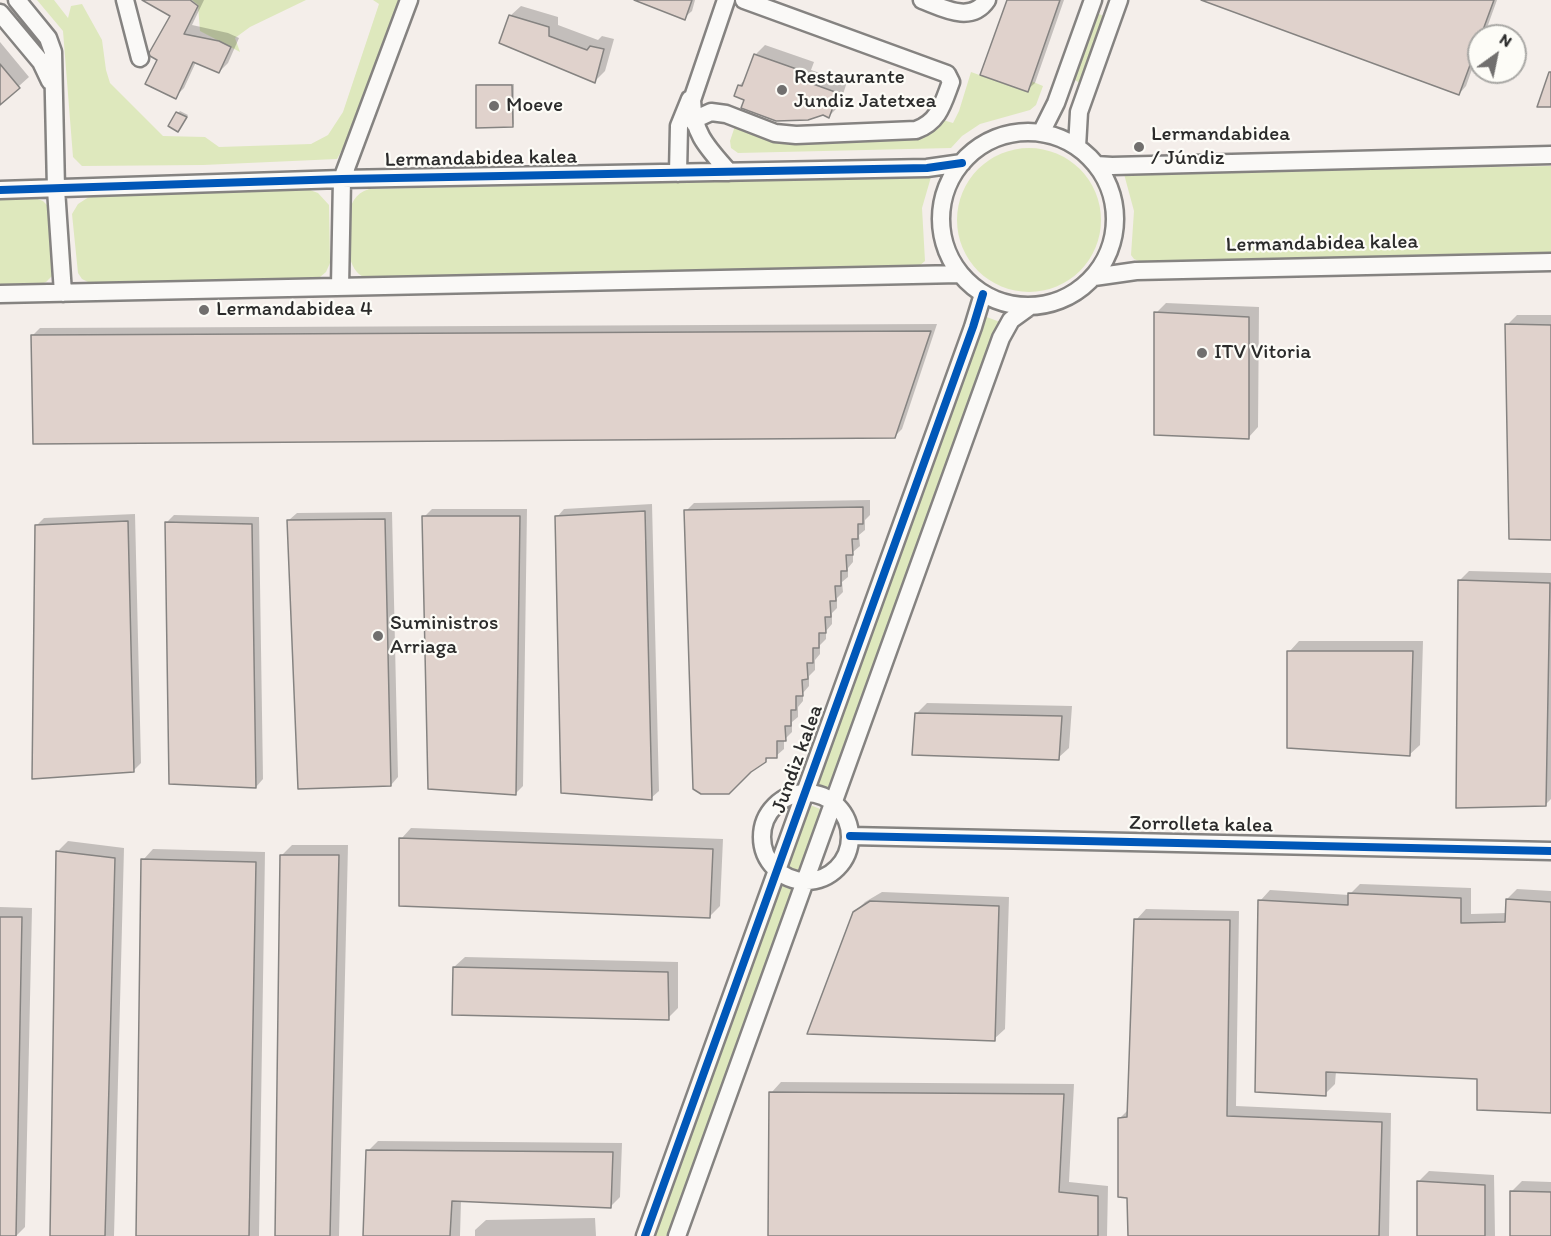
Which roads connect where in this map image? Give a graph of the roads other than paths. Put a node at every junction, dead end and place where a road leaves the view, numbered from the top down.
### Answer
1 (16, 0) edge
2 (125, 0) edge
3 (409, 0) edge
4 (726, 0) edge
5 (744, 0) edge
6 (922, 0) edge
7 (987, 0) edge
8 (1093, 0) edge
9 (1119, 0) edge
10 (0, 14) edge
11 (140, 58) dead end
12 (53, 87) junction
13 (695, 87) junction
14 (695, 124) junction
15 (1041, 133) junction
16 (1077, 147) junction
17 (1551, 155) edge
18 (962, 163) junction
19 (1096, 165) junction
20 (729, 172) junction
21 (678, 173) junction
22 (342, 179) junction
23 (56, 189) junction
24 (0, 190) edge
25 (1551, 262) edge
26 (960, 274) junction
27 (1094, 277) junction
28 (340, 287) junction
29 (63, 293) junction
30 (0, 294) edge
31 (983, 294) junction
32 (1029, 307) junction
33 (806, 792) junction
34 (834, 802) junction
35 (850, 836) junction
36 (1551, 850) edge
37 (777, 872) junction
38 (805, 882) junction
39 (645, 1236) edge
40 (677, 1236) edge

1 - 12 street
2 - 11 street
3 - 22 street
4 - 13 street
5 - 14 street
6 - 7 street
8 - 15 street
9 - 16 street
10 - 12 street
12 - 23 street
13 - 14 street
13 - 21 street
14 - 20 street
15 - 16 street
15 - 18 street
16 - 19 street
17 - 19 street
18 - 20 street, Lermandabidea kalea
18 - 26 street
19 - 27 street
20 - 21 street, Lermandabidea kalea
21 - 22 street, Lermandabidea kalea
22 - 23 street, Lermandabidea kalea
22 - 28 street
23 - 24 street, Lermandabidea kalea
23 - 29 street
25 - 27 street, Lermandabidea kalea
26 - 28 street
26 - 31 street
27 - 32 street
28 - 29 street
29 - 30 street
31 - 32 street
31 - 33 street, Jundiz kalea
32 - 34 street
33 - 34 street, Jundiz kalea
33 - 37 street, Jundiz kalea
33 - 37 street, Jundiz kalea
34 - 35 street
34 - 38 street
35 - 36 street, Zorrolleta kalea
35 - 38 street
37 - 38 street
37 - 39 street, Jundiz kalea
38 - 40 street

